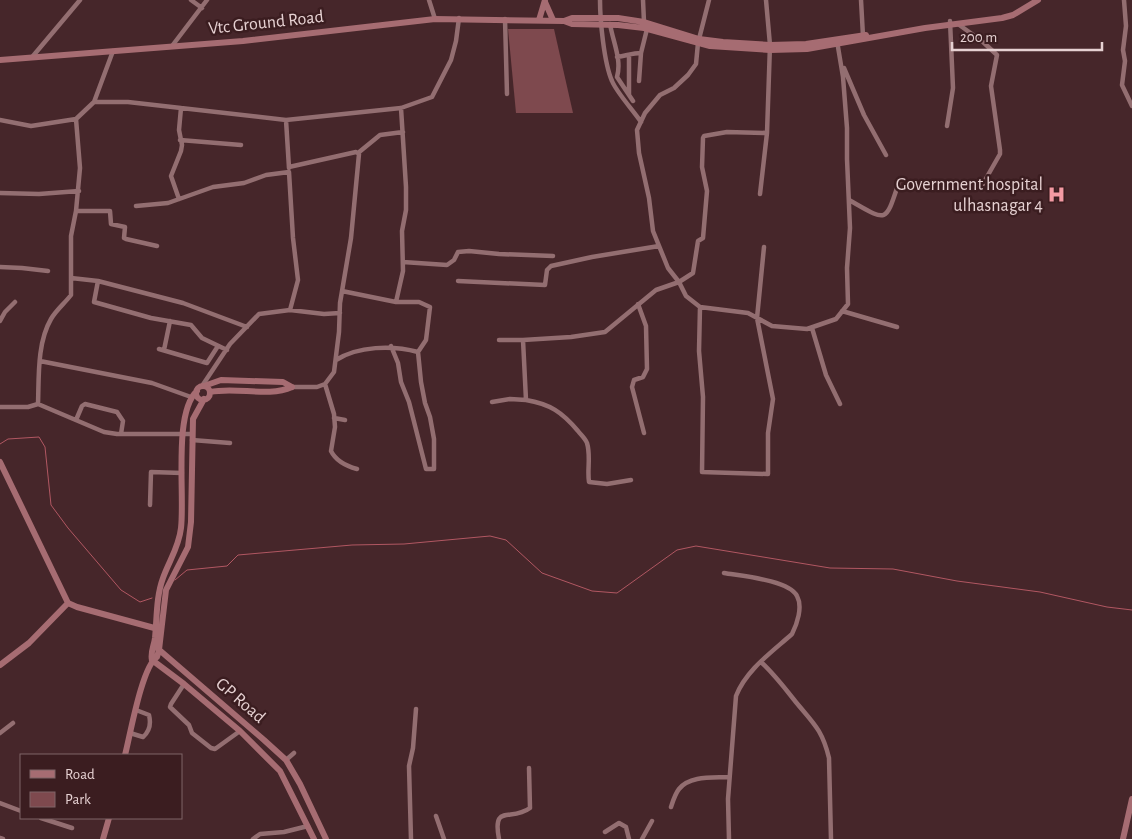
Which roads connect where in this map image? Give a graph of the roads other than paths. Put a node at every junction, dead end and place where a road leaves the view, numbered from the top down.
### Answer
1 (80, 0) edge
2 (191, 0) edge
3 (207, 0) edge
4 (428, 0) edge
5 (600, 0) edge
6 (643, 0) edge
7 (709, 0) edge
8 (766, 0) edge
9 (861, 0) edge
10 (1038, 0) edge
11 (1124, 0) edge
12 (545, 1) edge
13 (202, 8) junction
14 (459, 18) junction
15 (435, 19) junction
16 (505, 19) junction
17 (539, 20) junction
18 (553, 20) junction
19 (600, 21) junction
20 (644, 22) junction
21 (953, 23) junction
22 (610, 24) junction
23 (647, 29) junction
24 (864, 37) junction
25 (699, 41) junction
26 (837, 42) junction
27 (172, 46) junction
28 (770, 47) junction
29 (113, 51) junction
30 (641, 53) junction
31 (629, 55) junction
32 (34, 56) junction
33 (617, 57) junction
34 (0, 60) edge
35 (840, 60) junction
36 (639, 81) dead end
37 (508, 94) dead end
38 (630, 95) junction
39 (633, 101) dead end
40 (94, 102) junction
41 (1132, 106) edge
42 (180, 108) junction
43 (401, 108) junction
44 (76, 119) junction
45 (0, 120) edge
46 (286, 120) junction
47 (641, 122) junction
48 (947, 126) dead end
49 (403, 132) junction
50 (767, 133) junction
51 (180, 140) junction
52 (241, 145) dead end
53 (358, 153) junction
54 (886, 155) dead end
55 (289, 169) junction
56 (899, 182) dead end
57 (980, 189) dead end
58 (79, 191) junction
59 (0, 194) edge
60 (760, 194) dead end
61 (179, 199) junction
62 (849, 200) junction
63 (136, 206) dead end
64 (76, 211) junction
65 (157, 246) dead end
66 (658, 246) junction
67 (764, 247) dead end
68 (553, 256) dead end
69 (403, 262) junction
70 (0, 267) edge
71 (48, 271) dead end
72 (71, 278) junction
73 (98, 281) junction
74 (458, 281) dead end
75 (679, 282) junction
76 (342, 292) junction
77 (15, 302) dead end
78 (396, 302) junction
79 (638, 304) junction
80 (700, 307) junction
81 (290, 310) junction
82 (842, 311) junction
83 (340, 313) junction
84 (757, 318) junction
85 (0, 321) edge
86 (170, 321) junction
87 (897, 327) dead end
88 (247, 328) junction
89 (812, 328) junction
90 (499, 340) dead end
91 (523, 340) junction
92 (218, 346) junction
93 (391, 346) junction
94 (227, 350) junction
95 (418, 352) junction
96 (336, 360) junction
97 (40, 362) junction
98 (325, 384) junction
99 (292, 387) junction
100 (201, 388) junction
101 (210, 392) junction
102 (191, 397) junction
103 (204, 399) junction
104 (526, 400) junction
105 (492, 402) dead end
106 (38, 404) junction
107 (840, 404) dead end
108 (0, 407) edge
109 (334, 418) junction
110 (76, 420) junction
111 (345, 420) dead end
112 (644, 433) dead end
113 (122, 434) junction
114 (183, 434) junction
115 (192, 437) junction
116 (230, 443) dead end
117 (0, 462) edge
118 (191, 468) junction
119 (357, 469) dead end
120 (182, 470) junction
121 (631, 480) dead end
122 (150, 505) dead end
123 (180, 539) junction
124 (189, 540) junction
125 (724, 574) dead end
126 (68, 603) junction
127 (159, 629) junction
128 (156, 648) junction
129 (152, 660) junction
130 (761, 662) junction
131 (0, 665) edge
132 (184, 684) junction
133 (416, 709) dead end
134 (136, 710) junction
135 (14, 723) dead end
136 (240, 731) junction
137 (0, 733) edge
138 (130, 733) junction
139 (294, 753) dead end
140 (125, 754) edge
141 (286, 760) junction
142 (529, 768) dead end
143 (729, 777) junction
144 (300, 784) junction
145 (291, 791) junction
146 (1132, 799) edge
147 (0, 803) edge
148 (671, 807) dead end
149 (20, 811) edge
150 (315, 814) junction
151 (436, 816) dead end
152 (45, 819) edge
153 (109, 819) edge
154 (305, 819) junction
155 (652, 821) dead end
156 (308, 826) junction
157 (72, 828) dead end
158 (605, 832) dead end
159 (103, 839) edge
160 (253, 839) edge
161 (314, 839) edge
162 (326, 839) edge
163 (411, 839) edge
164 (444, 839) edge
165 (499, 839) edge
166 (629, 839) edge
167 (642, 839) edge
168 (728, 839) edge
169 (831, 839) edge
170 (1123, 839) edge

1 - 32 street
2 - 13 street
3 - 13 street
4 - 15 street
5 - 19 street
6 - 20 street
7 - 25 street
8 - 28 street
9 - 24 street
10 - 21 street
11 - 41 street
12 - 17 street
12 - 18 street
13 - 27 street
14 - 15 street, Vtc Ground Road
14 - 16 street, Vtc Ground Road
14 - 43 street
15 - 27 street, Vtc Ground Road
16 - 17 street, Vtc Ground Road
16 - 37 street
17 - 18 street, Vtc Ground Road
18 - 19 street, Vtc Ground Road
19 - 20 street
19 - 22 street
19 - 47 street
20 - 25 street
21 - 24 street
21 - 48 street
21 - 57 street
22 - 23 street
22 - 33 street
23 - 25 street
23 - 30 street
24 - 26 street
25 - 28 street
25 - 47 street
26 - 28 street
26 - 35 street
27 - 29 street, Vtc Ground Road
28 - 50 street
29 - 32 street, Vtc Ground Road
29 - 40 street
30 - 31 street
30 - 36 street
31 - 33 street
31 - 38 street
32 - 34 street, Vtc Ground Road
33 - 38 street
35 - 54 street
35 - 62 street
38 - 39 street
40 - 42 street
40 - 44 street
42 - 46 street
42 - 51 street
43 - 46 street
43 - 49 street
44 - 45 street
44 - 58 street
46 - 55 street
47 - 66 street
49 - 53 street
49 - 69 street
50 - 60 street
50 - 75 street
51 - 52 street
51 - 61 street
53 - 55 street
53 - 76 street
55 - 61 street
55 - 81 street
56 - 62 street
58 - 59 street
58 - 64 street
61 - 63 street
62 - 82 street
64 - 65 street
64 - 72 street
66 - 74 street
66 - 75 street
67 - 84 street
68 - 69 street
69 - 78 street
70 - 71 street
72 - 73 street
72 - 97 street
73 - 86 street
73 - 88 street
75 - 79 street
75 - 80 street
76 - 78 street
76 - 83 street
77 - 85 street
78 - 95 street
79 - 91 street
79 - 112 street
80 - 84 street
80 - 84 street
81 - 83 street
81 - 88 street
82 - 87 street
82 - 89 street
83 - 96 street
84 - 89 street
86 - 92 street
86 - 92 street
88 - 94 street
89 - 107 street
90 - 91 street
91 - 104 street
92 - 94 street
93 - 95 street
93 - 95 street
93 - 96 street
94 - 100 street
96 - 98 street
97 - 102 street
97 - 106 street
98 - 99 street
98 - 109 street
99 - 100 street
99 - 101 street
100 - 101 street
100 - 102 street
100 - 103 street
101 - 103 street
102 - 114 street
103 - 115 street
104 - 105 street
104 - 121 street
106 - 108 street
106 - 110 street
109 - 111 street
109 - 119 street
110 - 113 street
110 - 113 street
113 - 114 street
114 - 115 street
114 - 120 street
115 - 116 street
115 - 118 street
117 - 126 street
118 - 120 street
118 - 124 street
120 - 122 street
120 - 123 street
123 - 124 street
123 - 127 street
124 - 127 street
125 - 130 street
126 - 127 street
126 - 131 street
127 - 128 street
128 - 129 street
128 - 141 street, GP Road
129 - 132 street, GP Road
129 - 134 street
130 - 143 street
130 - 169 street
132 - 136 street, GP Road
132 - 136 street
133 - 163 street
134 - 138 street
134 - 138 street
135 - 137 street
136 - 145 street, GP Road
138 - 140 street
139 - 141 street
141 - 144 street, GP Road
142 - 165 street
143 - 148 street
143 - 168 street
144 - 145 street
144 - 150 street, GP Road
145 - 154 street, GP Road
146 - 170 street
147 - 149 street
150 - 154 street
150 - 162 street, GP Road
151 - 164 street
152 - 157 street
153 - 159 street
154 - 156 street, GP Road
155 - 167 street
156 - 160 street
156 - 161 street, GP Road
158 - 166 street

